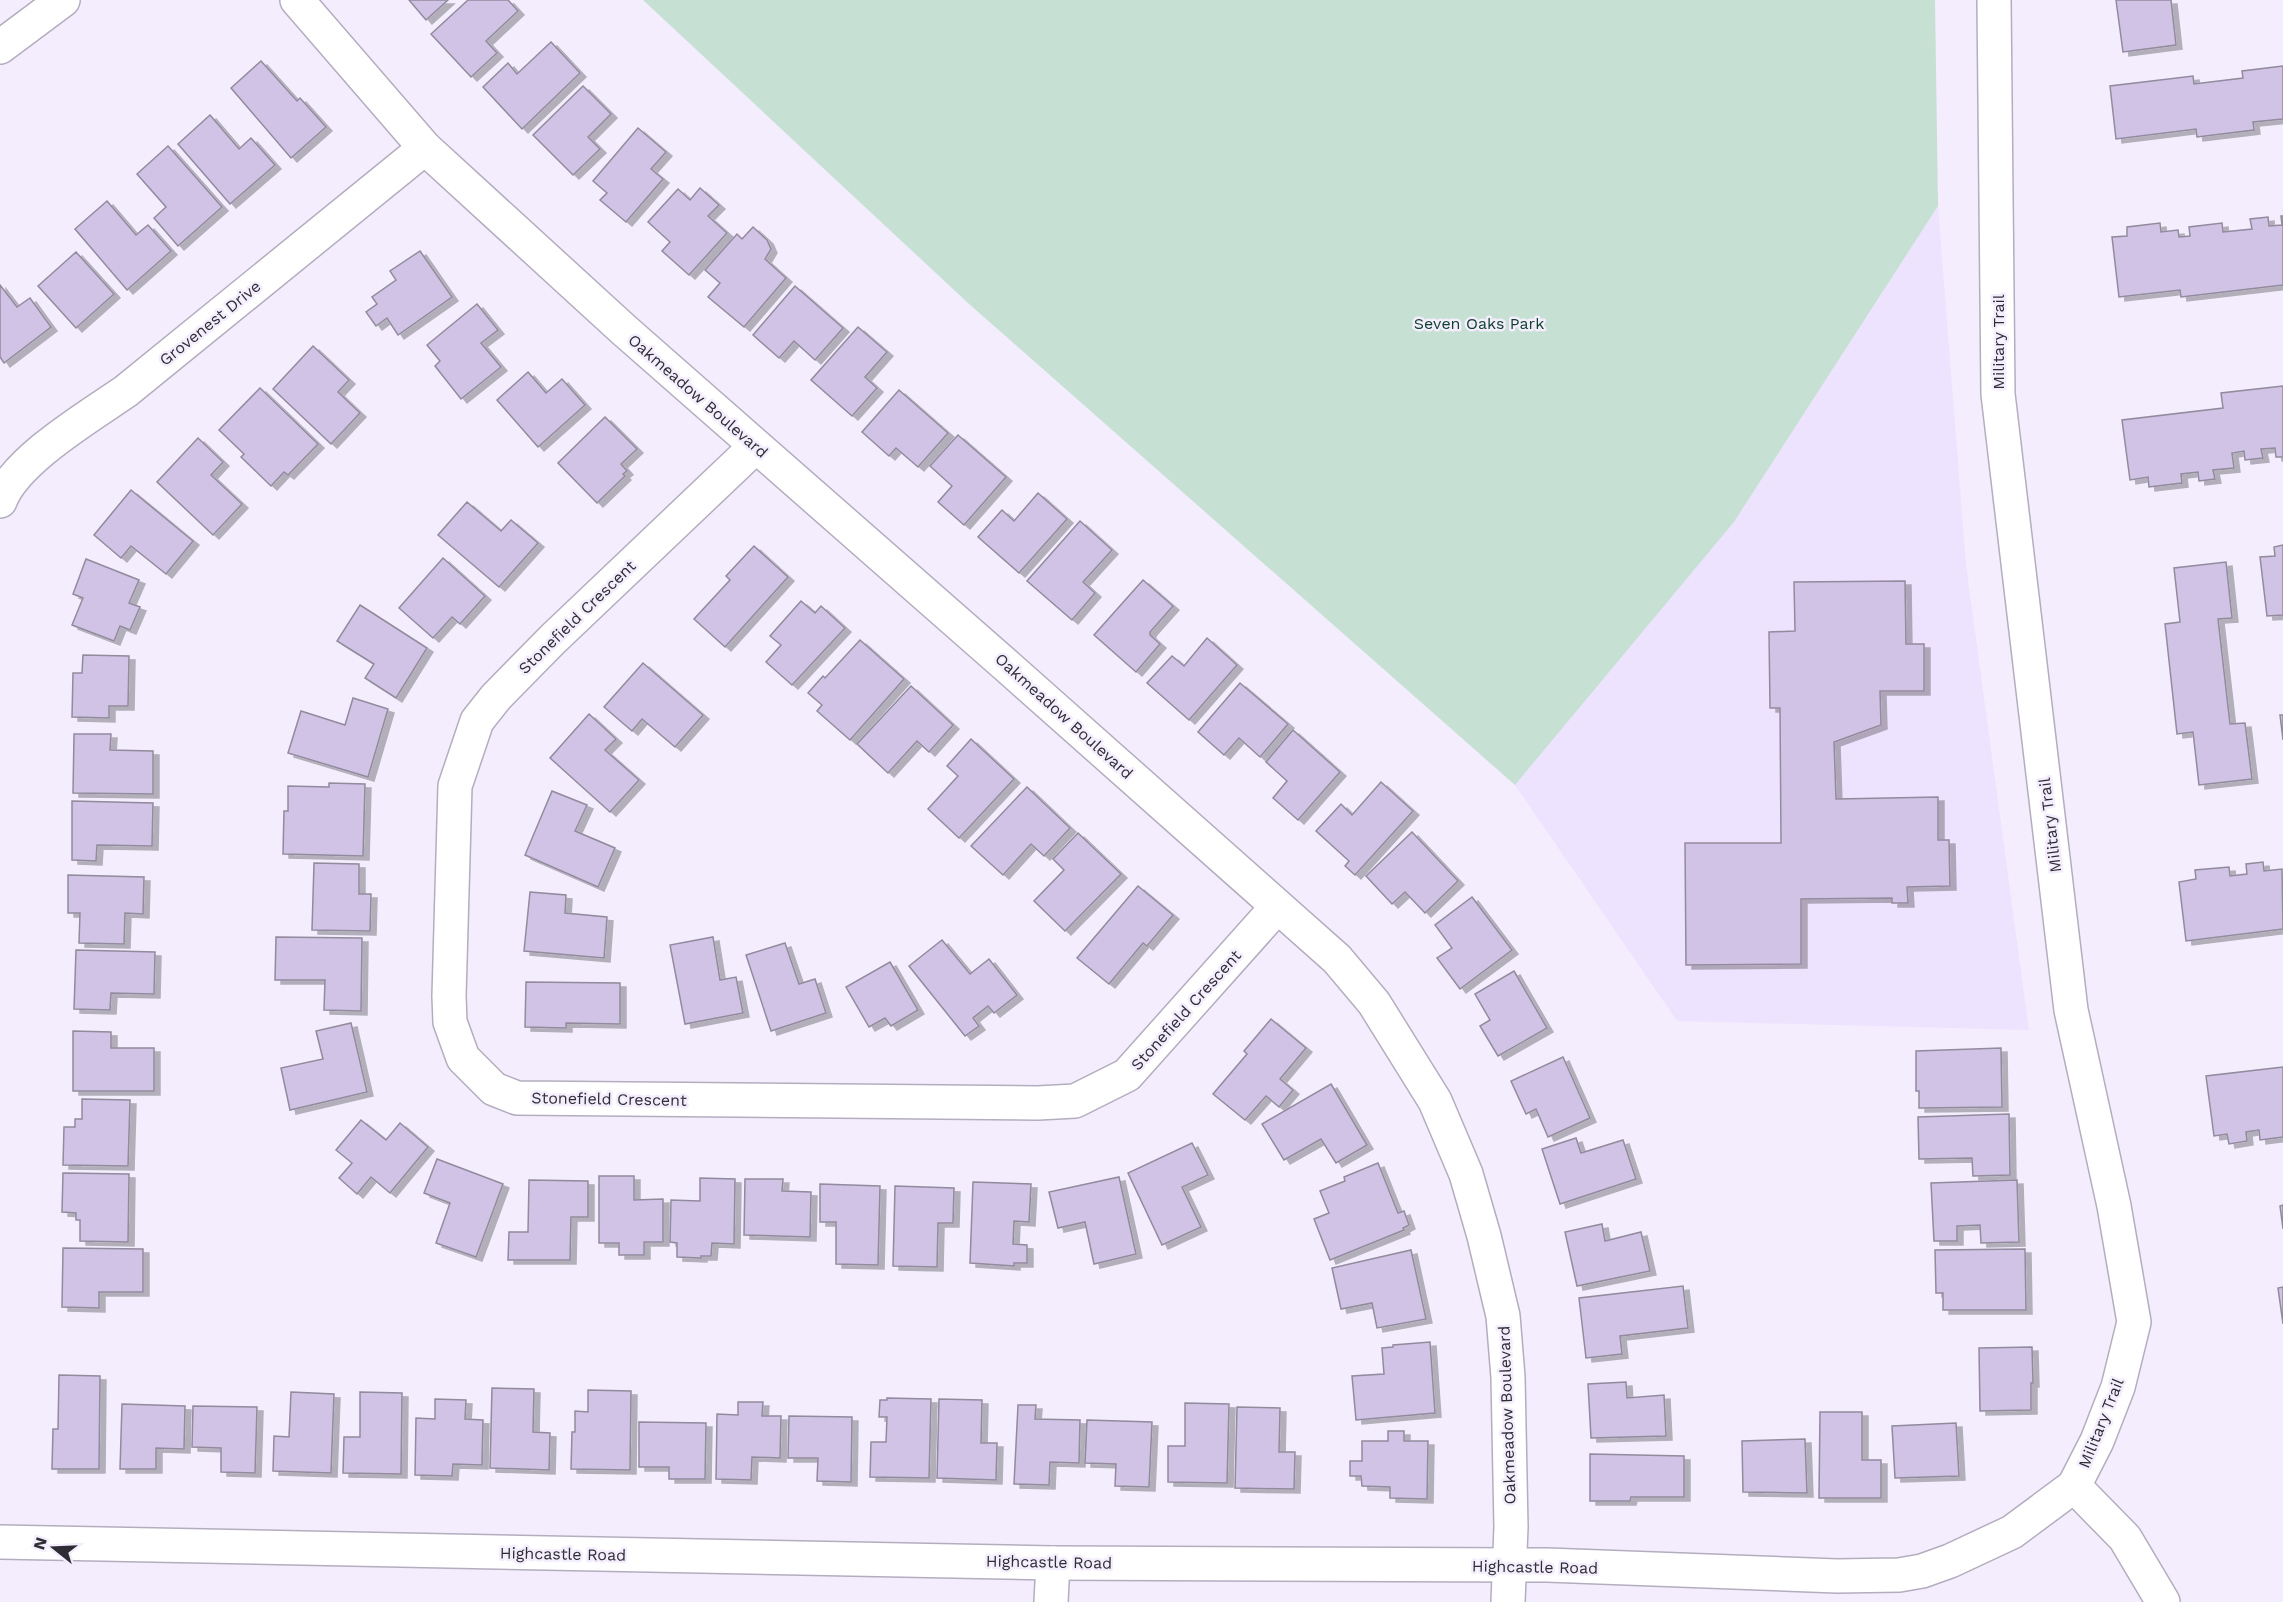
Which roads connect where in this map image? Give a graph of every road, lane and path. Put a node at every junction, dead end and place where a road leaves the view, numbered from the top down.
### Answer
1 (63, 0) edge
2 (297, 0) edge
3 (1994, 0) edge
4 (0, 47) edge
5 (425, 148) junction
6 (755, 447) junction
7 (0, 501) edge
8 (1277, 907) junction
9 (2074, 1486) junction
10 (0, 1542) edge
11 (1053, 1563) junction
12 (1510, 1566) junction
13 (1051, 1602) edge
14 (1508, 1602) edge
15 (2163, 1602) edge

1 - 4 street
2 - 5 street, Oakmeadow Boulevard
3 - 9 street, Military Trail
5 - 6 street, Oakmeadow Boulevard
5 - 7 street, Grovenest Drive
6 - 8 street, Oakmeadow Boulevard
6 - 8 street, Stonefield Crescent
8 - 12 street, Oakmeadow Boulevard
9 - 12 street, Highcastle Road
9 - 15 street, Military Trail
10 - 11 street, Highcastle Road
11 - 12 street, Highcastle Road
11 - 13 street
12 - 14 street, Oakmeadow Boulevard

